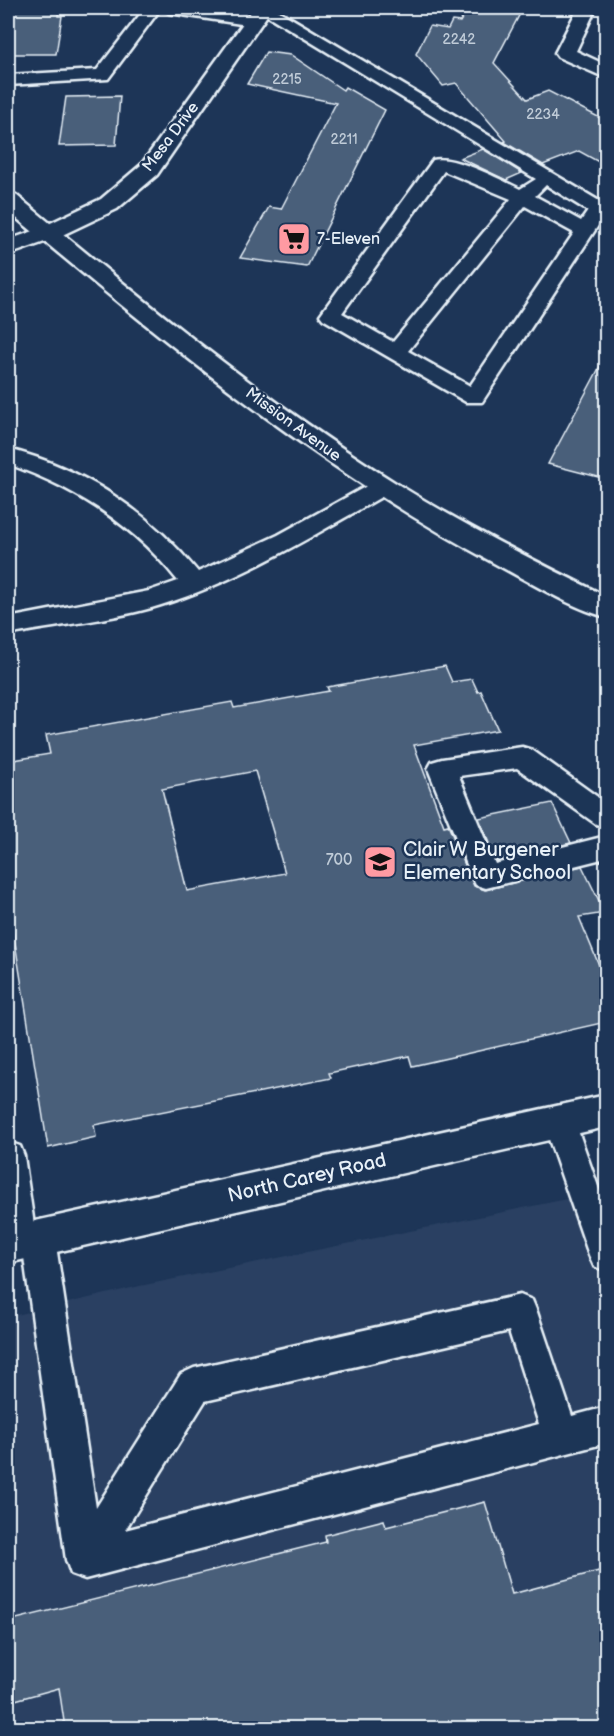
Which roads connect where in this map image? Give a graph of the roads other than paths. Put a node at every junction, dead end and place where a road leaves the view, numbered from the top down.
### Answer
1 (153, 8) edge
2 (169, 8) edge
3 (587, 8) edge
4 (260, 12) edge
5 (606, 72) edge
6 (8, 80) edge
7 (547, 178) junction
8 (523, 196) junction
9 (8, 200) edge
10 (603, 211) edge
11 (585, 231) junction
12 (48, 233) junction
13 (8, 248) edge
14 (396, 352) junction
15 (8, 456) edge
16 (382, 487) junction
17 (194, 584) junction
18 (606, 607) edge
19 (8, 626) edge
20 (606, 817) edge
21 (606, 847) edge
22 (606, 1111) edge
23 (559, 1122) junction
24 (8, 1156) edge
25 (22, 1242) edge
26 (606, 1255) edge
27 (606, 1425) edge
28 (561, 1437) junction
29 (86, 1560) junction

1 - 6 lane
2 - 4 lane
3 - 5 main road
4 - 7 lane
4 - 12 main road, Mesa Drive
7 - 8 lane
7 - 10 lane
8 - 11 lane
8 - 14 lane
8 - 14 lane
9 - 12 main road, Mission Avenue
10 - 11 lane
11 - 14 lane
12 - 13 main road, Mesa Drive
12 - 16 main road, Mission Avenue
15 - 17 lane
16 - 17 lane
16 - 18 main road, Mission Avenue
17 - 19 lane
20 - 21 lane
22 - 23 main road, North Carey Road
23 - 25 main road, North Carey Road
23 - 26 lane
24 - 25 lane
25 - 29 lane
27 - 28 lane
28 - 29 lane
28 - 29 lane

